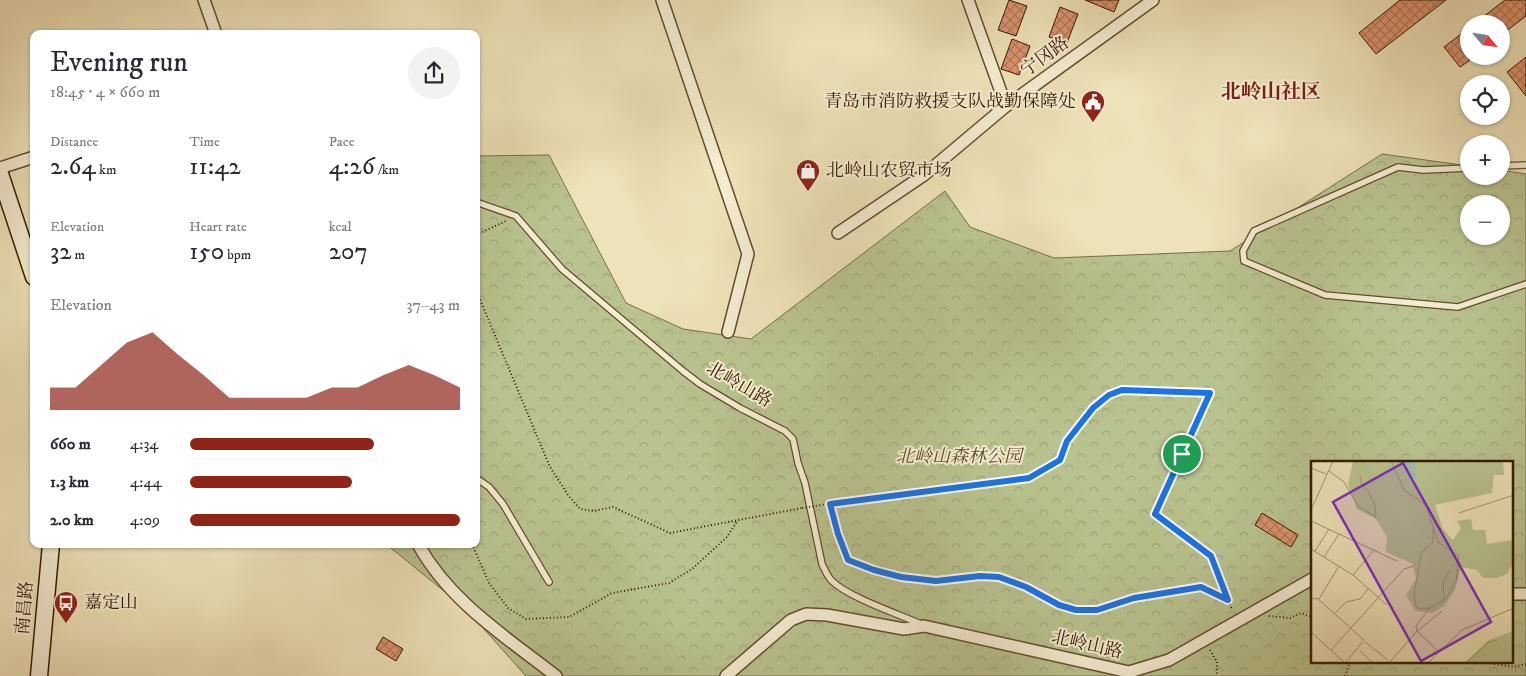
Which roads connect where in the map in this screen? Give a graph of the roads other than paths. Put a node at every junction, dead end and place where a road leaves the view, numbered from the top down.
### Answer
1 (204, 0) edge
2 (662, 0) edge
3 (968, 0) edge
4 (1153, 0) edge
5 (215, 30) edge
6 (1006, 106) junction
7 (30, 159) edge
8 (1526, 165) edge
9 (1510, 166) edge
10 (0, 168) edge
11 (1460, 168) edge
12 (0, 174) edge
13 (480, 203) edge
14 (838, 232) dead end
15 (30, 265) edge
16 (1526, 284) edge
17 (728, 332) dead end
18 (480, 481) edge
19 (51, 548) edge
20 (420, 548) edge
21 (1311, 580) edge
22 (549, 582) dead end
23 (924, 626) junction
24 (39, 676) edge
25 (556, 676) edge
26 (726, 676) edge

1 - 5 street
2 - 17 street
3 - 6 street
4 - 6 street, 宁冈路
6 - 14 street, 宁冈路
7 - 10 street
8 - 9 lane
11 - 16 lane
12 - 15 main road
13 - 23 lane, 北岭山路
18 - 22 lane
19 - 24 main road, 南昌路
20 - 25 street
21 - 23 street, 北岭山路
23 - 26 street, 北岭山路

